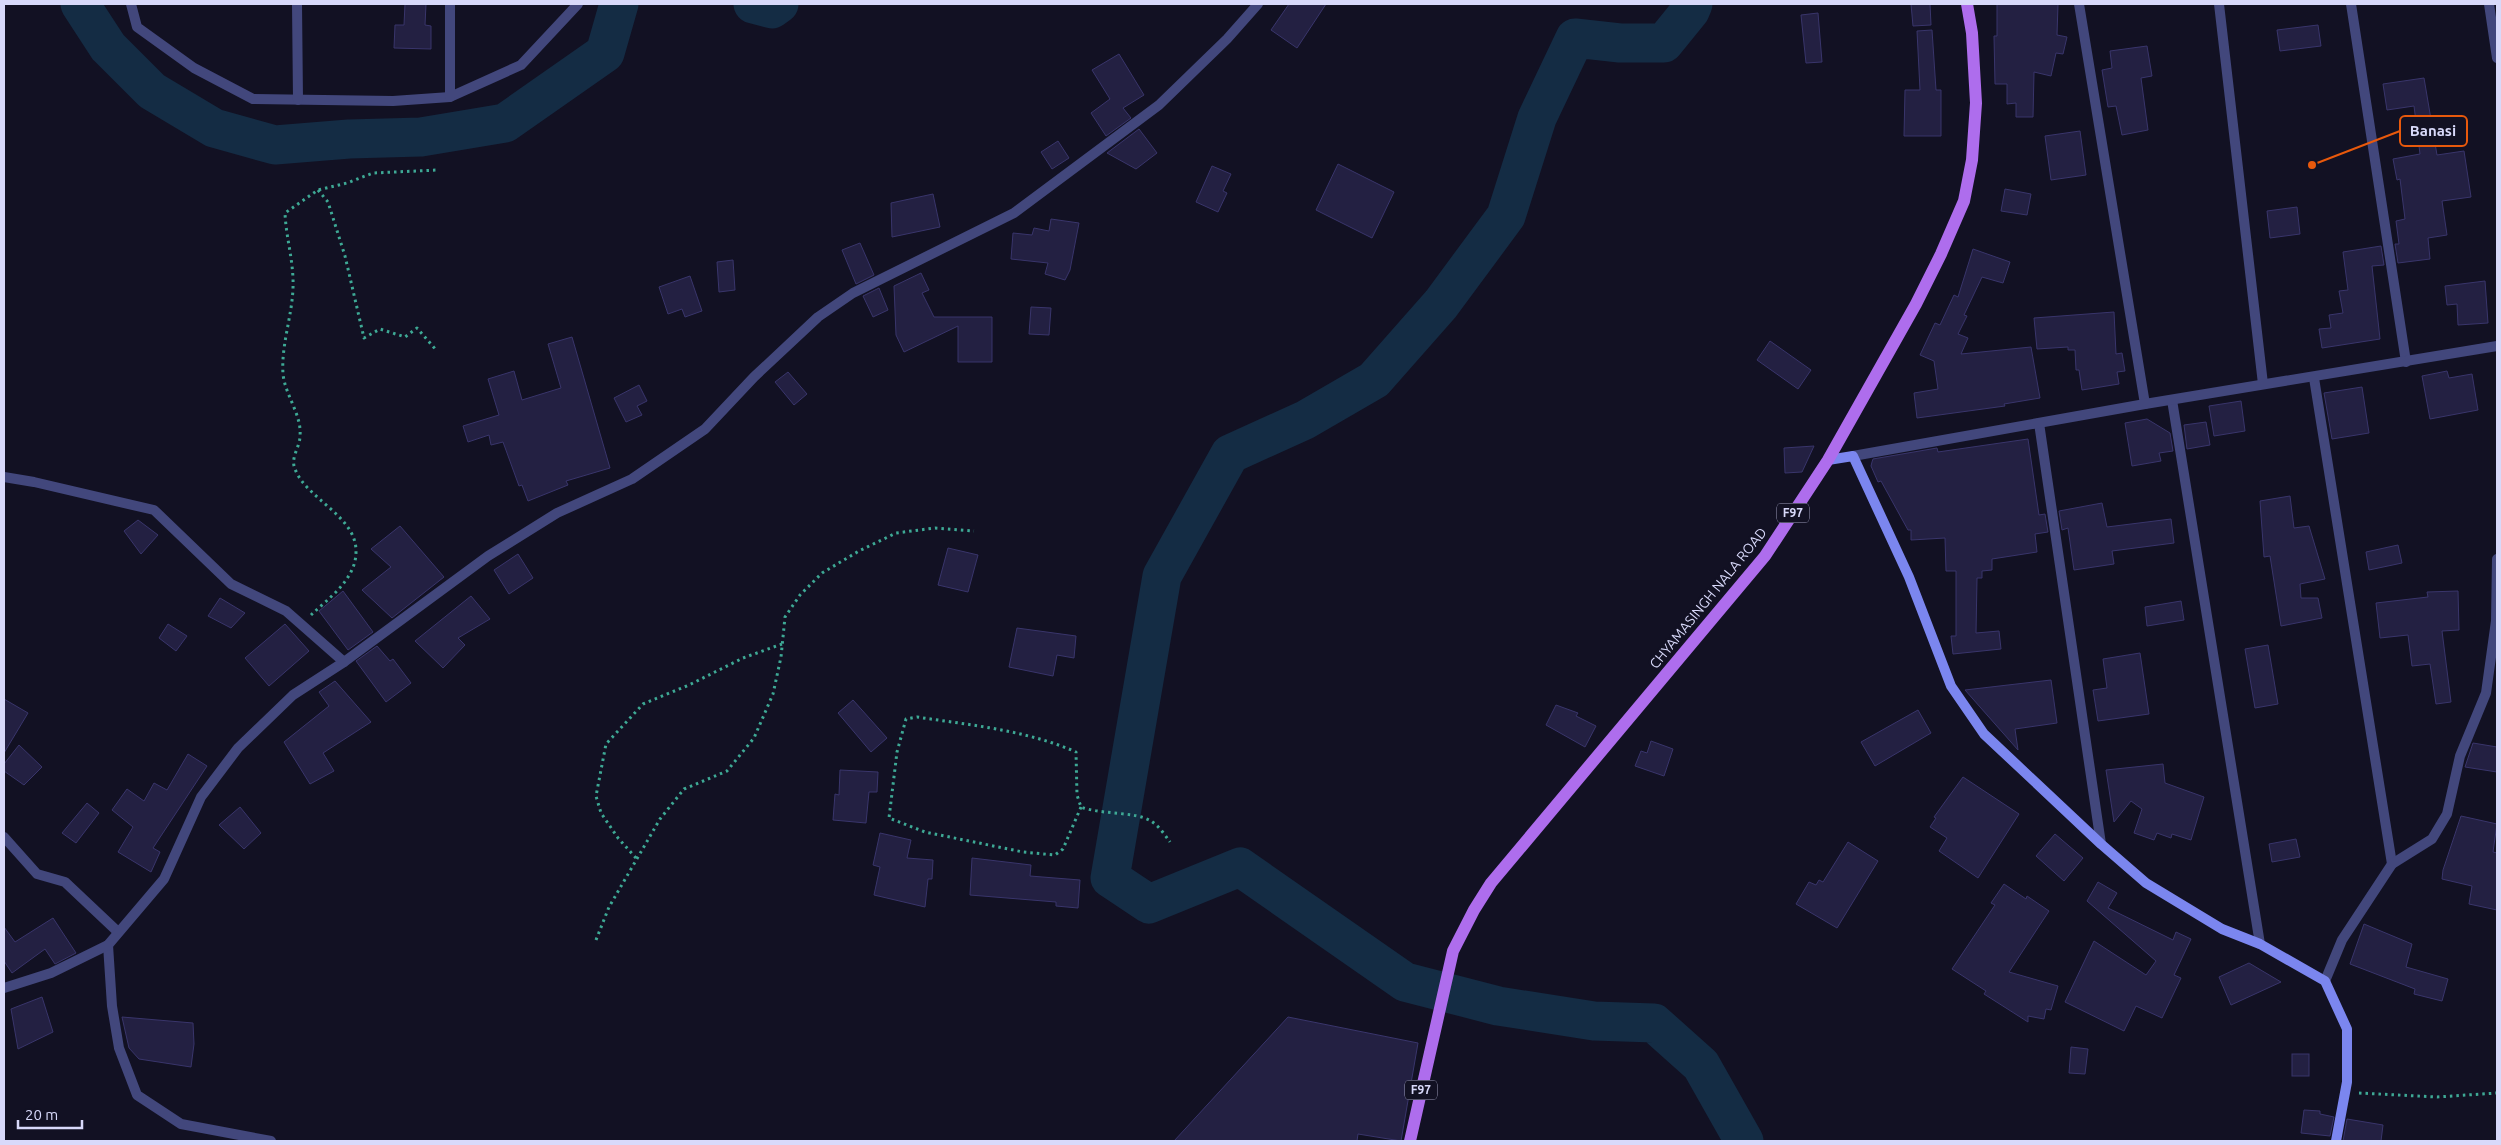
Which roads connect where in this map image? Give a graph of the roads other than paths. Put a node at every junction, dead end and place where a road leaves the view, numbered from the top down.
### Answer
1 (131, 4) edge
2 (297, 4) edge
3 (450, 4) edge
4 (578, 4) edge
5 (1258, 4) edge
6 (1967, 4) edge
7 (2079, 4) edge
8 (2219, 4) edge
9 (2351, 4) edge
10 (2489, 4) edge
11 (2497, 58) edge
12 (450, 97) junction
13 (298, 100) junction
14 (2497, 346) edge
15 (2406, 362) junction
16 (2314, 378) junction
17 (2263, 384) junction
18 (2172, 400) junction
19 (2144, 404) junction
20 (2039, 424) junction
21 (1853, 456) junction
22 (1828, 460) junction
23 (4, 477) edge
24 (2497, 559) edge
25 (344, 662) junction
26 (4, 837) edge
27 (2100, 844) junction
28 (2392, 864) junction
29 (118, 932) junction
30 (2260, 944) junction
31 (108, 945) junction
32 (2325, 981) junction
33 (4, 988) edge
34 (271, 1141) edge
35 (1410, 1141) edge
36 (2336, 1141) edge

1 - 13 street
2 - 13 street
3 - 12 street
4 - 12 street
5 - 25 street
6 - 22 main road, CHYAMASINGH NALA ROAD / F97
7 - 19 street
8 - 17 street
9 - 15 street
10 - 11 street
12 - 13 street
14 - 15 street
15 - 16 street
16 - 17 street
16 - 28 street
17 - 18 street
18 - 19 street
18 - 30 street
19 - 20 street
20 - 21 street
20 - 27 street
21 - 22 main road
21 - 27 main road
22 - 35 main road, CHYAMASINGH NALA ROAD / F97
23 - 25 street
24 - 28 street
25 - 29 street
26 - 29 street
27 - 30 main road
28 - 32 street
29 - 31 street
30 - 32 main road
31 - 33 street
31 - 34 street
32 - 36 main road

